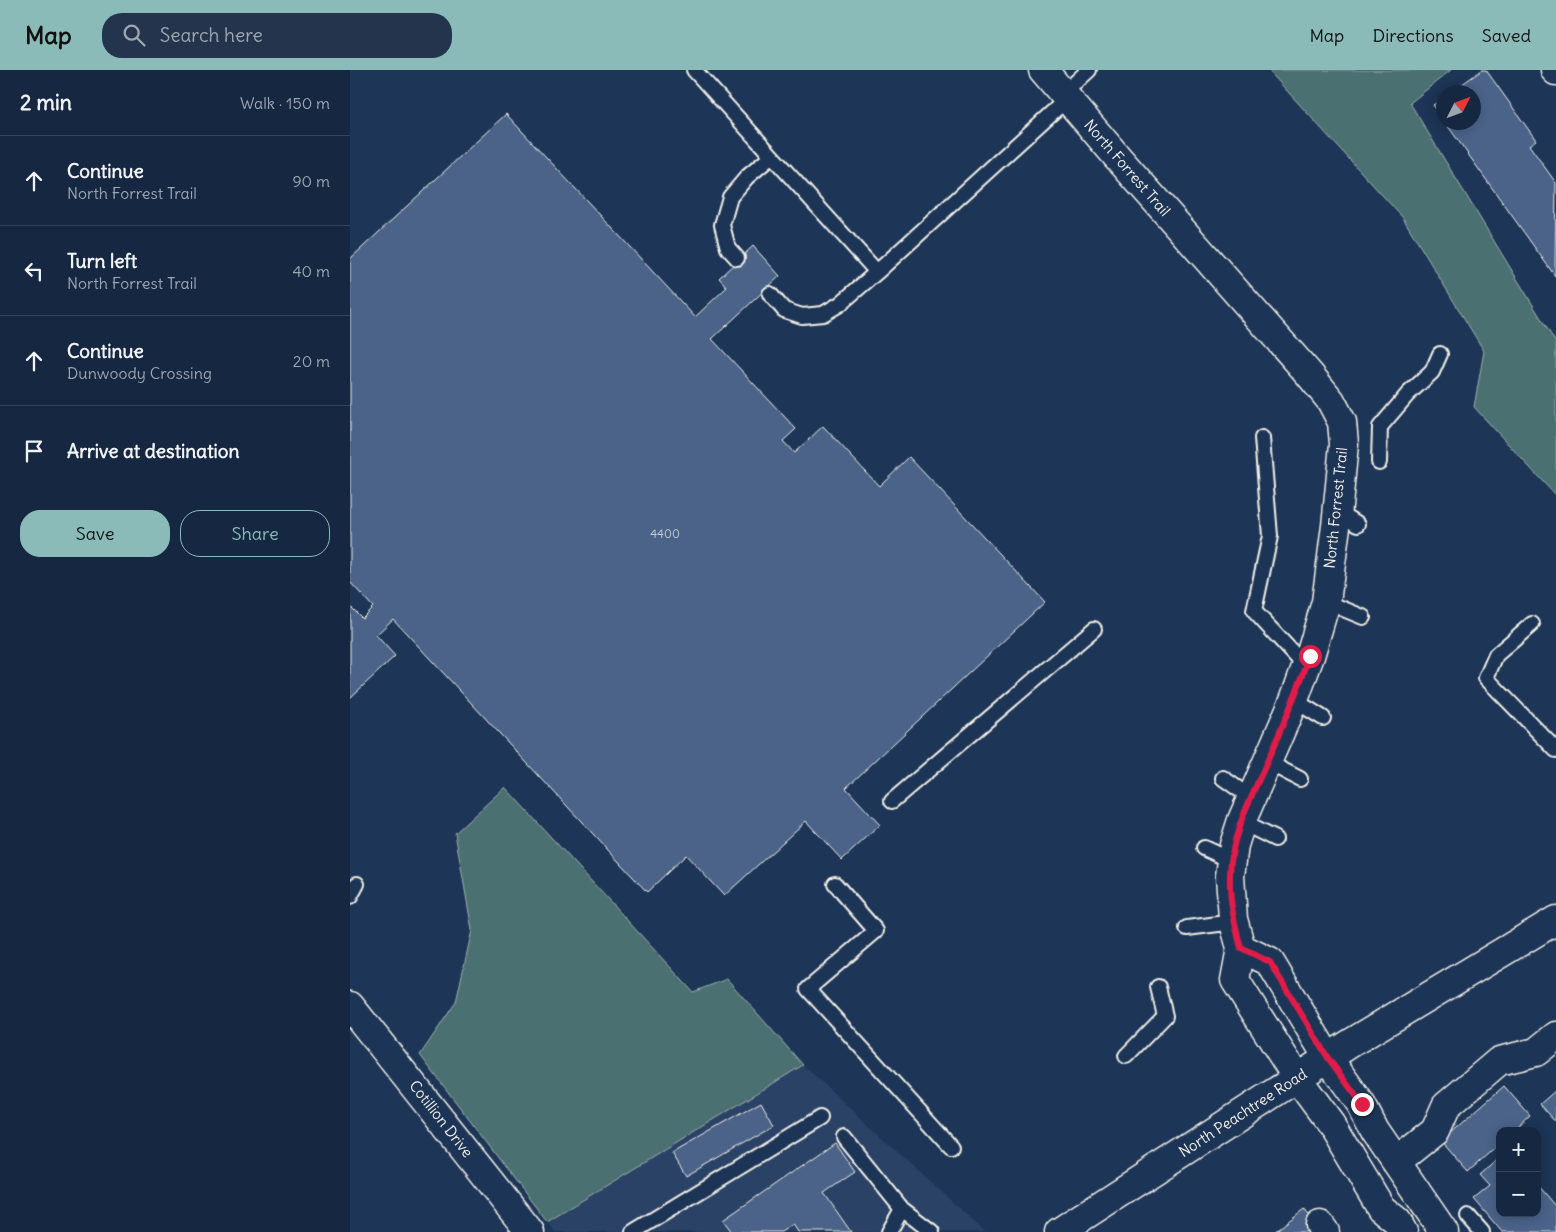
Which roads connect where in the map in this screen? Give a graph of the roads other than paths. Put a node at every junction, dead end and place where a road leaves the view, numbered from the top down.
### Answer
1 (694, 70) edge
2 (1043, 70) edge
3 (1089, 70) edge
4 (1065, 96) junction
5 (772, 156) junction
6 (737, 258) dead end
7 (877, 272) junction
8 (770, 294) dead end
9 (1440, 354) dead end
10 (1262, 438) dead end
11 (1379, 462) dead end
12 (1326, 602) junction
13 (1363, 617) dead end
14 (1532, 624) dead end
15 (1094, 629) dead end
16 (1306, 667) junction
17 (1294, 700) junction
18 (1323, 718) dead end
19 (1556, 750) edge
20 (1267, 762) junction
21 (1223, 778) dead end
22 (1300, 779) dead end
23 (892, 801) dead end
24 (1246, 810) junction
25 (1275, 839) dead end
26 (1204, 848) dead end
27 (1232, 861) junction
28 (357, 884) dead end
29 (835, 884) dead end
30 (350, 897) edge
31 (1556, 920) edge
32 (1187, 928) dead end
33 (1237, 935) junction
34 (1158, 987) dead end
35 (350, 1006) edge
36 (1556, 1036) edge
37 (1126, 1056) dead end
38 (1328, 1058) junction
39 (1297, 1078) junction
40 (820, 1118) dead end
41 (844, 1137) dead end
42 (951, 1146) dead end
43 (1396, 1162) junction
44 (902, 1208) junction
45 (1468, 1216) dead end
46 (1382, 1220) edge
47 (1439, 1229) edge
48 (530, 1232) edge
49 (633, 1232) edge
50 (889, 1232) edge
51 (932, 1232) edge
52 (1059, 1232) edge
53 (1404, 1232) edge
54 (1482, 1232) edge

1 - 5 lane
2 - 4 street, North Forrest Trail
3 - 4 lane
4 - 7 lane
4 - 12 street, North Forrest Trail
5 - 6 lane
5 - 7 lane
7 - 8 lane
9 - 11 lane
10 - 16 lane
12 - 13 lane
12 - 16 street, North Forrest Trail
14 - 19 lane
15 - 23 lane
16 - 17 street, North Forrest Trail
17 - 18 lane
17 - 20 street, North Forrest Trail
20 - 22 lane
20 - 24 street, North Forrest Trail
21 - 24 lane
24 - 25 lane
24 - 27 street, North Forrest Trail
26 - 27 lane
27 - 33 street, North Forrest Trail
28 - 30 lane
29 - 42 lane
31 - 38 street, North Peachtree Road
32 - 33 lane
33 - 38 street
33 - 39 street, North Forrest Trail
34 - 37 lane
35 - 48 street, Cotillion Drive
36 - 43 street
38 - 39 street, North Peachtree Road
38 - 43 street
39 - 46 street, North Forrest Trail
39 - 52 street, North Peachtree Road
40 - 49 lane
41 - 44 lane
43 - 47 street
44 - 50 lane
44 - 51 lane
45 - 54 lane
46 - 53 street, North Forrest Trail

